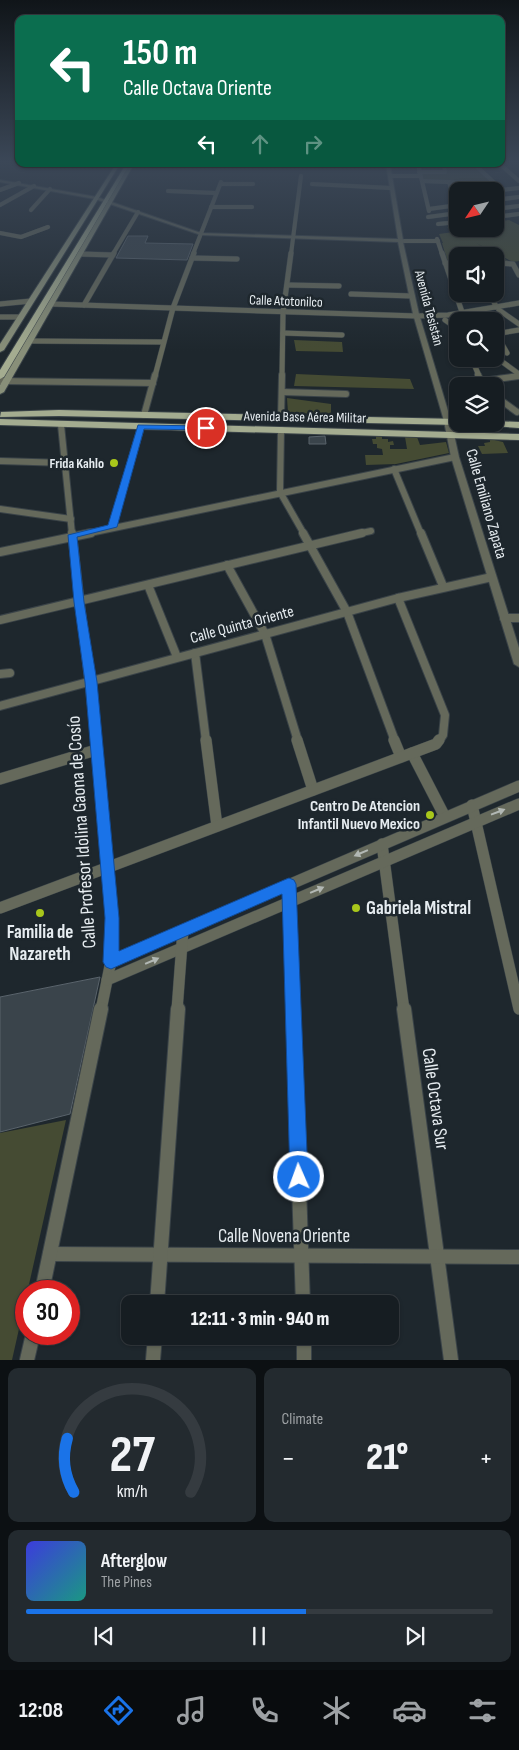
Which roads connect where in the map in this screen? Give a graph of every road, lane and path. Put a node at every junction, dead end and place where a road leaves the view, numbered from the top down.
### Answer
1 (88, 223) edge
2 (90, 223) edge
3 (92, 223) edge
4 (94, 223) edge
5 (131, 223) edge
6 (171, 223) edge
7 (205, 223) edge
8 (296, 223) edge
9 (398, 223) edge
10 (399, 223) edge
11 (443, 223) edge
12 (438, 224) dead end
13 (48, 227) dead end
14 (0, 234) edge
15 (201, 234) junction
16 (294, 237) junction
17 (401, 240) junction
18 (80, 254) junction
19 (113, 255) junction
20 (192, 258) junction
21 (237, 259) dead end
22 (445, 263) junction
23 (449, 263) edge
24 (504, 264) edge
25 (519, 275) edge
26 (287, 284) junction
27 (58, 286) junction
28 (338, 286) dead end
29 (351, 294) dead end
30 (412, 296) junction
31 (31, 301) junction
32 (495, 302) edge
33 (519, 303) edge
34 (0, 304) edge
35 (51, 304) junction
36 (84, 305) junction
37 (173, 308) junction
38 (498, 309) junction
39 (462, 312) joint
40 (283, 313) junction
41 (449, 313) edge
42 (419, 316) junction
43 (0, 317) edge
44 (21, 317) junction
45 (445, 320) dead end
46 (449, 323) edge
47 (519, 324) edge
48 (519, 330) edge
49 (504, 332) edge
50 (283, 333) junction
51 (342, 335) dead end
52 (30, 341) junction
53 (163, 342) junction
54 (504, 348) edge
55 (0, 350) edge
56 (507, 353) dead end
57 (504, 363) edge
58 (0, 364) edge
59 (519, 375) edge
60 (510, 378) junction
61 (504, 379) edge
62 (2, 380) edge
63 (153, 383) junction
64 (519, 384) edge
65 (0, 392) edge
66 (282, 392) junction
67 (346, 394) dead end
68 (504, 403) edge
69 (516, 412) dead end
70 (144, 415) junction
71 (0, 419) edge
72 (281, 419) junction
73 (449, 419) edge
74 (504, 424) edge
75 (60, 425) junction
76 (519, 425) edge
77 (141, 426) junction
78 (504, 428) edge
79 (519, 428) edge
80 (449, 429) edge
81 (449, 429) edge
82 (449, 429) edge
83 (281, 430) junction
84 (504, 431) edge
85 (452, 432) edge
86 (477, 432) edge
87 (519, 432) edge
88 (519, 437) edge
89 (455, 457) junction
90 (0, 462) edge
91 (66, 463) junction
92 (394, 469) junction
93 (280, 492) junction
94 (0, 509) edge
95 (71, 519) junction
96 (112, 527) junction
97 (371, 531) dead end
98 (72, 535) junction
99 (308, 545) junction
100 (0, 552) edge
101 (228, 565) junction
102 (492, 578) junction
103 (148, 585) junction
104 (443, 586) junction
105 (398, 598) junction
106 (79, 602) junction
107 (347, 612) junction
108 (519, 618) edge
109 (0, 620) edge
110 (505, 621) junction
111 (519, 624) edge
112 (265, 634) junction
113 (195, 653) junction
114 (177, 658) junction
115 (519, 664) edge
116 (91, 682) junction
117 (0, 706) edge
118 (96, 750) junction
119 (412, 754) junction
120 (401, 758) junction
121 (0, 779) edge
122 (519, 786) edge
123 (313, 790) junction
124 (519, 804) edge
125 (472, 805) junction
126 (445, 817) junction
127 (476, 821) junction
128 (217, 826) junction
129 (382, 844) junction
130 (384, 860) junction
131 (107, 868) junction
132 (289, 884) junction
133 (289, 902) junction
134 (0, 908) edge
135 (183, 930) junction
136 (182, 948) junction
137 (111, 962) junction
138 (107, 980) junction
139 (519, 1009) edge
140 (50, 1254) junction
141 (161, 1255) junction
142 (301, 1256) junction
143 (437, 1257) junction
144 (519, 1257) edge
145 (44, 1280) edge
146 (158, 1295) edge
147 (303, 1295) edge
148 (31, 1345) edge
149 (155, 1345) edge
150 (304, 1345) edge
151 (28, 1360) edge
152 (154, 1360) edge
153 (304, 1360) edge
154 (450, 1360) edge

1 - 31 main road
2 - 58 main road
3 - 27 main road
4 - 18 main road
5 - 19 street
6 - 15 street
7 - 15 street
8 - 16 street
9 - 17 street, Avenida Tesistán
10 - 17 street, Avenida Tesistán
11 - 12 street
13 - 14 street
15 - 16 street
15 - 20 street
16 - 17 street
16 - 26 street
17 - 22 street
17 - 30 street, Avenida Tesistán
17 - 42 street, Avenida Tesistán
18 - 19 street
18 - 27 main road
19 - 36 street
20 - 21 street
20 - 37 street
22 - 23 street
22 - 39 street
24 - 25 street
26 - 28 street
26 - 40 street
27 - 35 main road
27 - 62 main road
29 - 30 street
30 - 42 street, Avenida Tesistán
31 - 34 street
31 - 44 main road
32 - 38 street
33 - 38 street, Calle Atotonilco
35 - 36 street, Calle Atotonilco
35 - 52 main road
36 - 37 street, Calle Atotonilco
37 - 40 street, Calle Atotonilco
37 - 53 street
38 - 39 street, Calle Atotonilco
38 - 47 street
40 - 42 street, Calle Atotonilco
40 - 50 street
41 - 42 street, Calle Atotonilco
42 - 73 street, Avenida Tesistán
43 - 44 street
44 - 55 main road
45 - 46 street
48 - 49 street
50 - 51 street
50 - 66 street
52 - 53 street
52 - 62 main road
53 - 63 street
54 - 56 street
57 - 59 street
59 - 60 street
60 - 61 street
60 - 64 street
62 - 63 street
62 - 65 main road
63 - 70 street
66 - 67 street
66 - 72 street
68 - 69 street
70 - 71 main road, Avenida Base Aérea Militar
70 - 72 main road, Avenida Base Aérea Militar
71 - 75 main road, Avenida Base Aérea Militar
71 - 80 main road, Avenida Base Aérea Militar
72 - 81 main road, Avenida Base Aérea Militar
74 - 76 main road
75 - 77 main road, Avenida Base Aérea Militar
75 - 91 street, Calle Profesor Idolina Gaona de Cosío
77 - 83 main road, Avenida Base Aérea Militar
77 - 96 street
78 - 79 main road, Avenida Base Aérea Militar
82 - 83 main road, Avenida Base Aérea Militar
83 - 93 street
84 - 87 main road, Avenida Base Aérea Militar
85 - 89 street, Calle Emiliano Zapata
86 - 88 main road, Avenida Base Aérea Militar
89 - 92 street
89 - 102 street, Calle Emiliano Zapata
90 - 91 street
91 - 95 street, Calle Profesor Idolina Gaona de Cosío
92 - 93 street
92 - 104 street
93 - 96 street
93 - 99 street
94 - 95 street
95 - 98 street, Calle Profesor Idolina Gaona de Cosío
96 - 98 street
97 - 99 street
98 - 100 street
98 - 106 street, Calle Profesor Idolina Gaona de Cosío
99 - 101 street
99 - 107 street
101 - 103 street
101 - 112 street
102 - 104 street, Calle Quinta Oriente
102 - 110 street, Calle Emiliano Zapata
103 - 106 street
103 - 114 street
104 - 105 street, Calle Quinta Oriente
105 - 107 street, Calle Quinta Oriente
105 - 119 street
106 - 109 street
106 - 116 street, Calle Profesor Idolina Gaona de Cosío
107 - 112 street, Calle Quinta Oriente
107 - 120 street
108 - 110 street
110 - 111 street
110 - 115 street, Calle Emiliano Zapata
112 - 113 street, Calle Quinta Oriente
112 - 123 street
113 - 114 street, Calle Quinta Oriente
113 - 128 street
114 - 116 street, Calle Quinta Oriente
116 - 117 street, Calle Quinta Oriente
116 - 118 street, Calle Profesor Idolina Gaona de Cosío
118 - 121 street
118 - 131 street, Calle Profesor Idolina Gaona de Cosío
119 - 120 street
119 - 126 street
120 - 123 street
122 - 125 street
123 - 128 street
127 -> 124 street
125 - 126 street
125 - 127 street
126 - 129 street
127 - 130 street
127 - 139 street
128 - 131 street
129 - 130 street, Calle Octava Sur
129 -> 132 street
133 -> 130 street
130 - 143 street, Calle Octava Sur
131 - 134 street
131 - 137 street, Calle Profesor Idolina Gaona de Cosío
132 - 133 street
132 - 135 street
133 - 136 street
133 - 142 street
135 - 136 street
135 - 137 street
138 -> 136 street
136 - 141 street
137 - 138 street, Calle Profesor Idolina Gaona de Cosío
138 - 140 street, Calle Profesor Idolina Gaona de Cosío
140 - 141 street, Calle Novena Oriente
140 - 145 street, Calle Profesor Idolina Gaona de Cosío
141 - 142 street, Calle Novena Oriente
141 - 146 street
142 - 143 street, Calle Novena Oriente
142 - 147 street
143 - 144 street, Calle Novena Oriente
143 - 154 street, Calle Octava Sur
148 - 151 street
149 - 152 street
150 - 153 street

